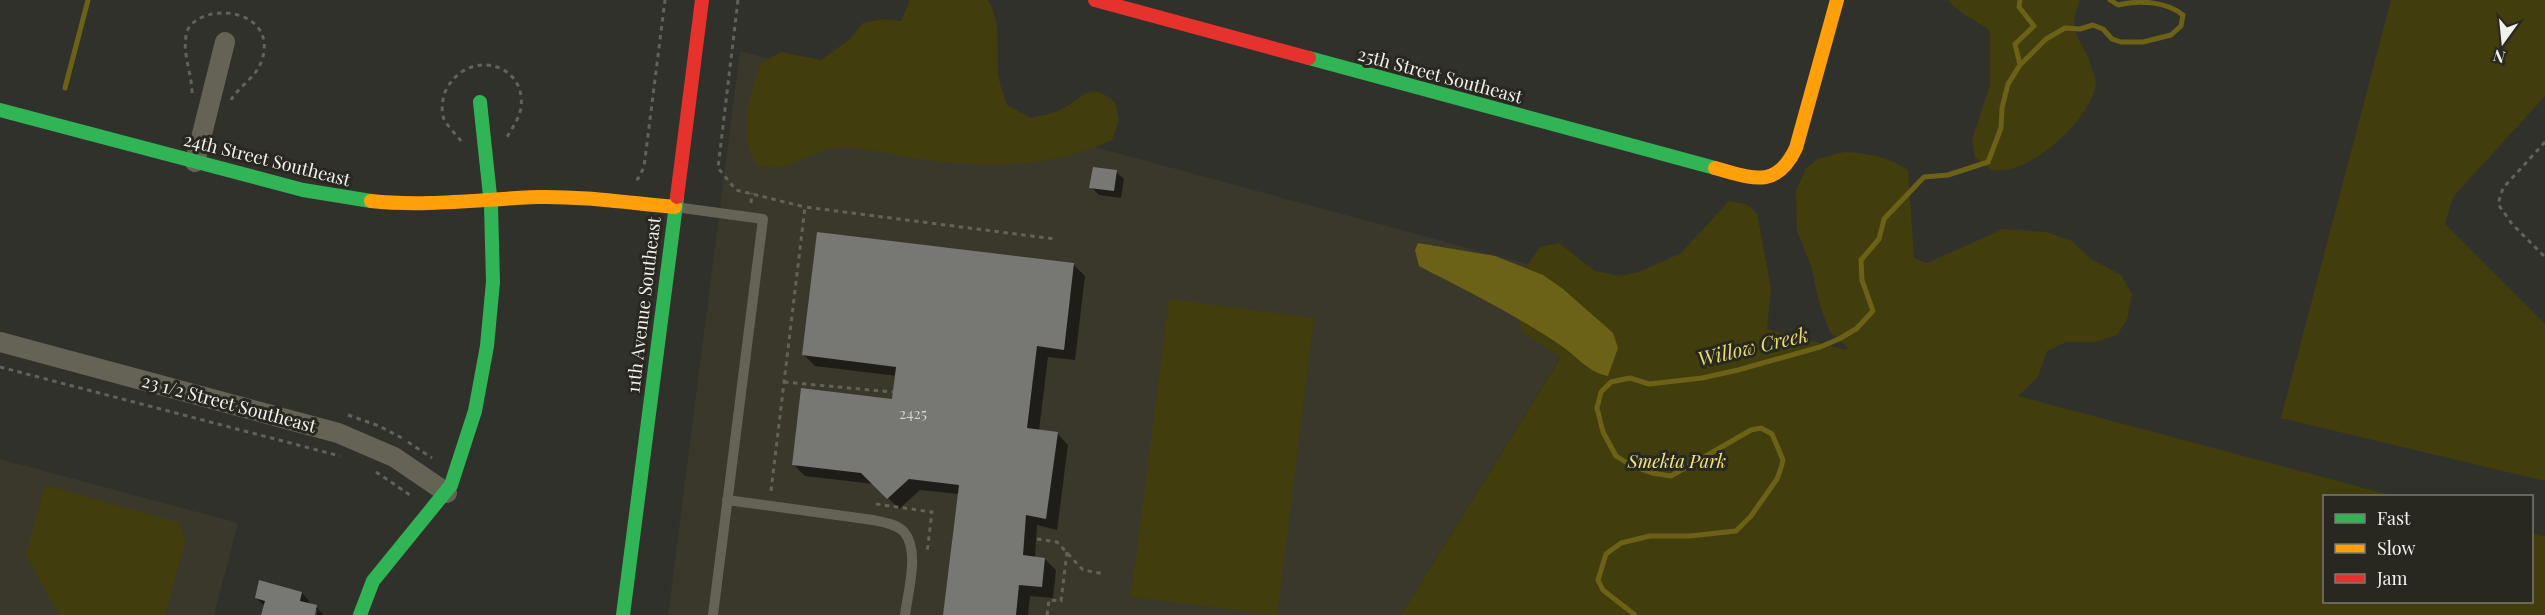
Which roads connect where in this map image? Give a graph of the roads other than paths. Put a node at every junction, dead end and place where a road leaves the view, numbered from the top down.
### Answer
1 (702, 0) edge
2 (1095, 0) edge
3 (1837, 0) edge
4 (225, 42) dead end
5 (480, 102) dead end
6 (0, 110) edge
7 (195, 162) junction
8 (490, 200) junction
9 (675, 207) junction
10 (0, 342) edge
11 (447, 493) junction
12 (726, 500) junction
13 (360, 615) edge
14 (623, 615) edge
15 (713, 615) edge
16 (905, 615) edge

1 - 9 street, 11th Avenue Southeast
2 - 3 street, 25th Street Southeast
4 - 7 street
5 - 8 street
6 - 7 street, 24th Street Southeast
7 - 8 street, 24th Street Southeast
8 - 9 street, 24th Street Southeast
8 - 11 street
9 - 12 lane
9 - 14 street, 11th Avenue Southeast
10 - 11 street, 23 1/2 Street Southeast
11 - 13 street
12 - 15 lane
12 - 16 lane

